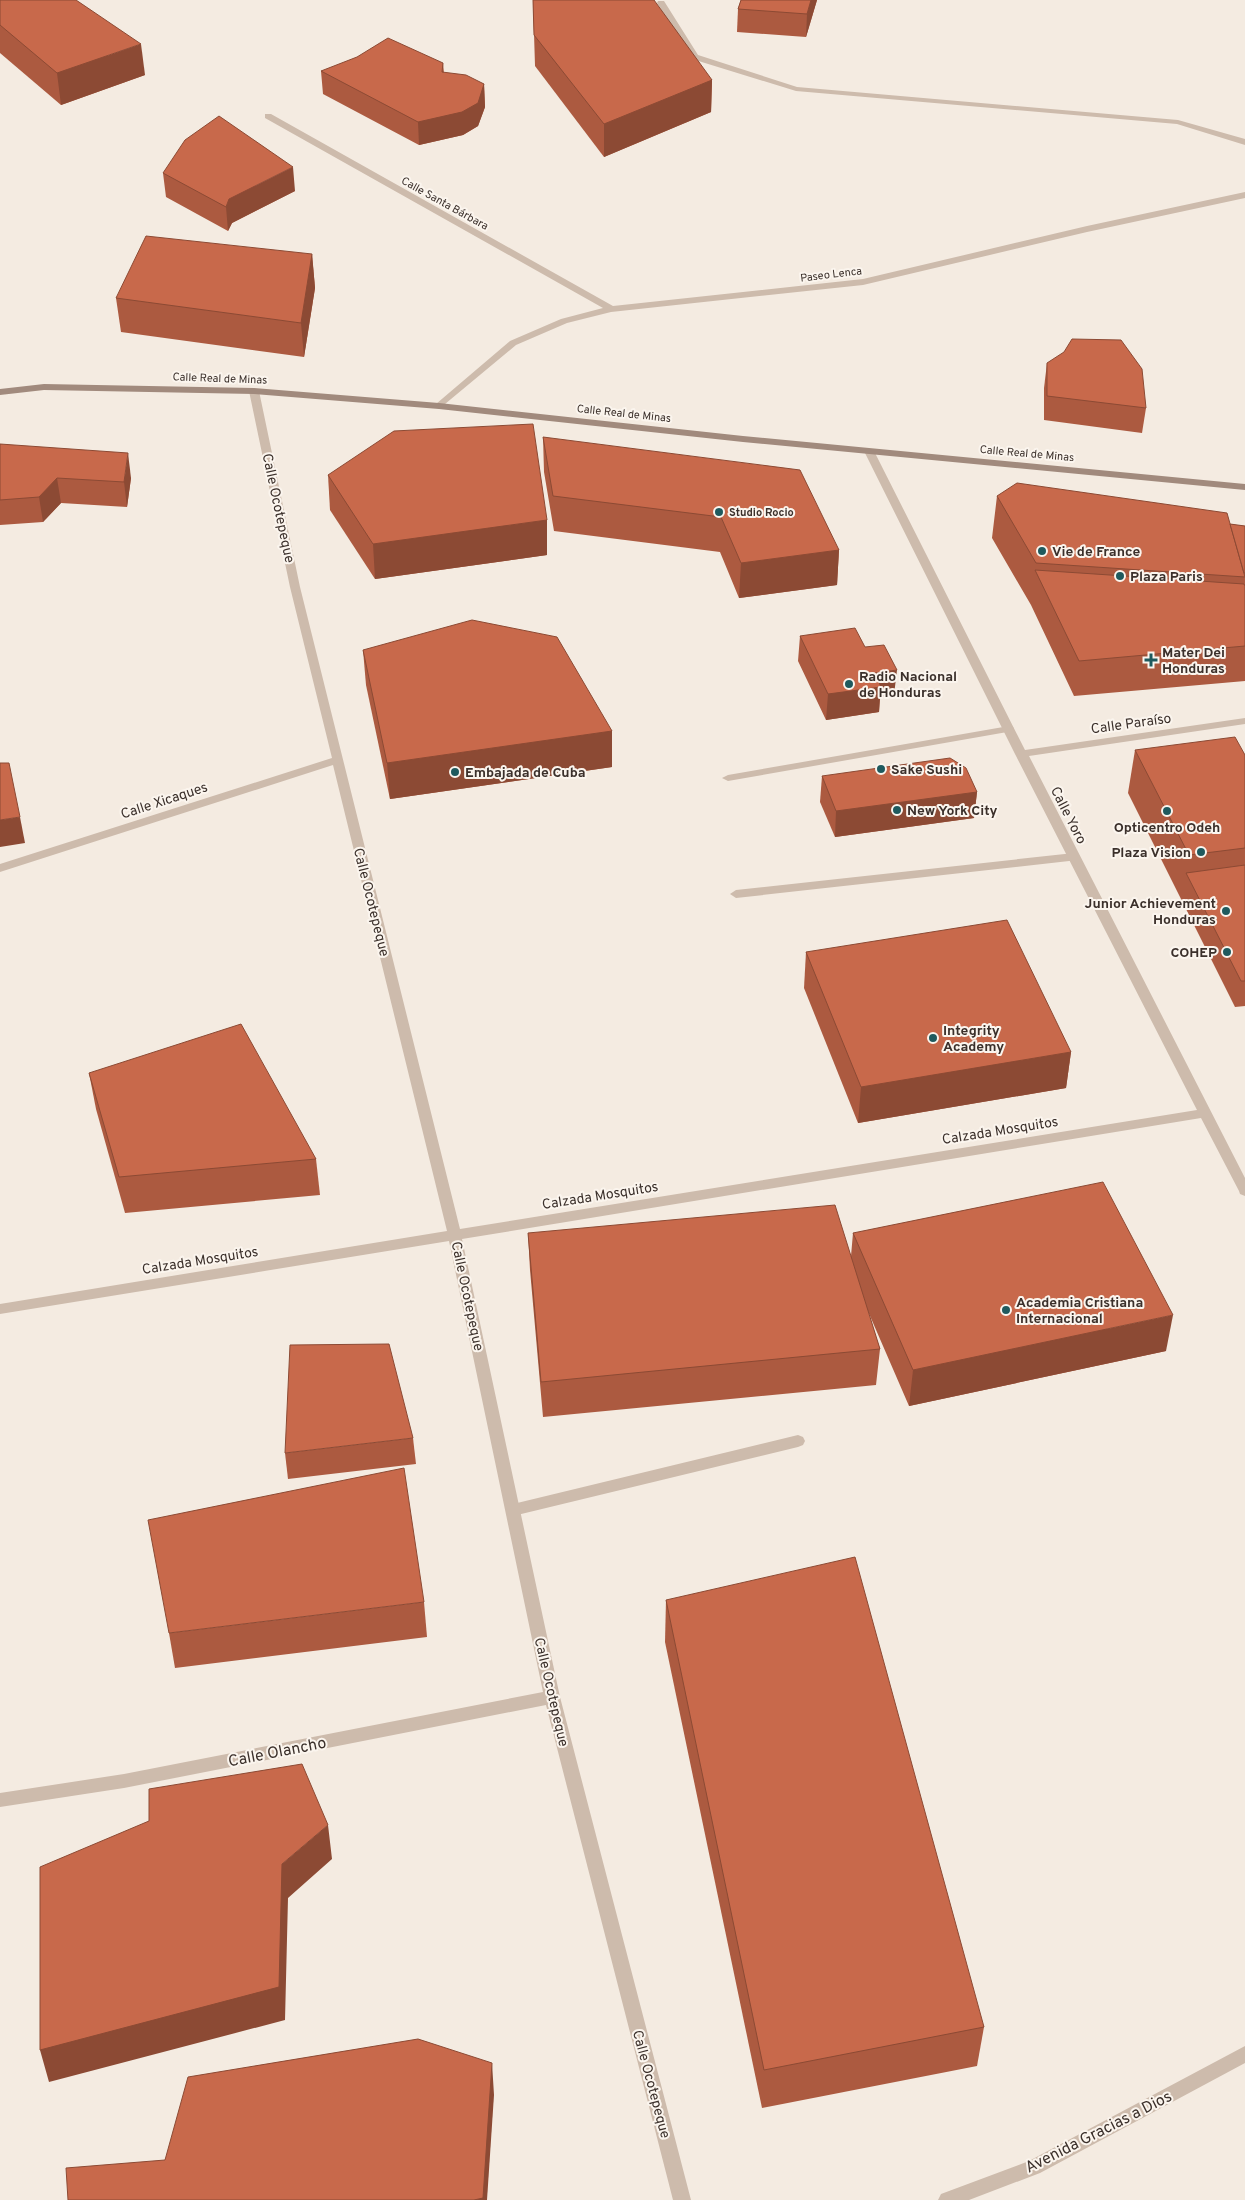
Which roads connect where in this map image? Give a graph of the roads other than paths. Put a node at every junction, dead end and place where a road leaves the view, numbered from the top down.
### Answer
1 (661, 2) dead end
2 (268, 116) dead end
3 (1245, 142) edge
4 (1245, 195) edge
5 (611, 309) junction
6 (254, 391) junction
7 (0, 392) edge
8 (439, 406) junction
9 (869, 451) junction
10 (1245, 487) edge
11 (1245, 721) edge
12 (1009, 730) junction
13 (1021, 754) junction
14 (337, 760) junction
15 (728, 778) dead end
16 (1074, 857) junction
17 (0, 868) edge
18 (736, 894) dead end
19 (1205, 1113) junction
20 (1245, 1191) edge
21 (455, 1236) junction
22 (0, 1309) edge
23 (798, 1441) dead end
24 (513, 1510) junction
25 (552, 1697) junction
26 (0, 1800) edge
27 (1245, 2054) edge
28 (682, 2200) edge
29 (947, 2200) edge

1 - 3 street
2 - 5 street, Calle Santa Bárbara
4 - 5 street, Paseo Lenca
5 - 8 street, Paseo Lenca
6 - 7 street, Calle Real de Minas
6 - 8 street, Calle Real de Minas
6 - 14 street, Calle Ocotepeque
8 - 9 street, Calle Real de Minas
9 - 10 street, Calle Real de Minas
9 - 12 street, Calle Yoro
11 - 13 street, Calle Paraíso
12 - 13 street, Calle Yoro
12 - 15 street
13 - 16 street, Calle Yoro
14 - 17 street, Calle Xicaques
14 - 21 street, Calle Ocotepeque
16 - 18 street
16 - 19 street, Calle Yoro
19 - 20 street, Calle Yoro
19 - 21 street, Calzada Mosquitos
21 - 22 street, Calzada Mosquitos
21 - 24 street, Calle Ocotepeque
23 - 24 street
24 - 25 street, Calle Ocotepeque
25 - 26 street, Calle Olancho
25 - 28 street, Calle Ocotepeque
27 - 29 street, Avenida Gracias a Dios

